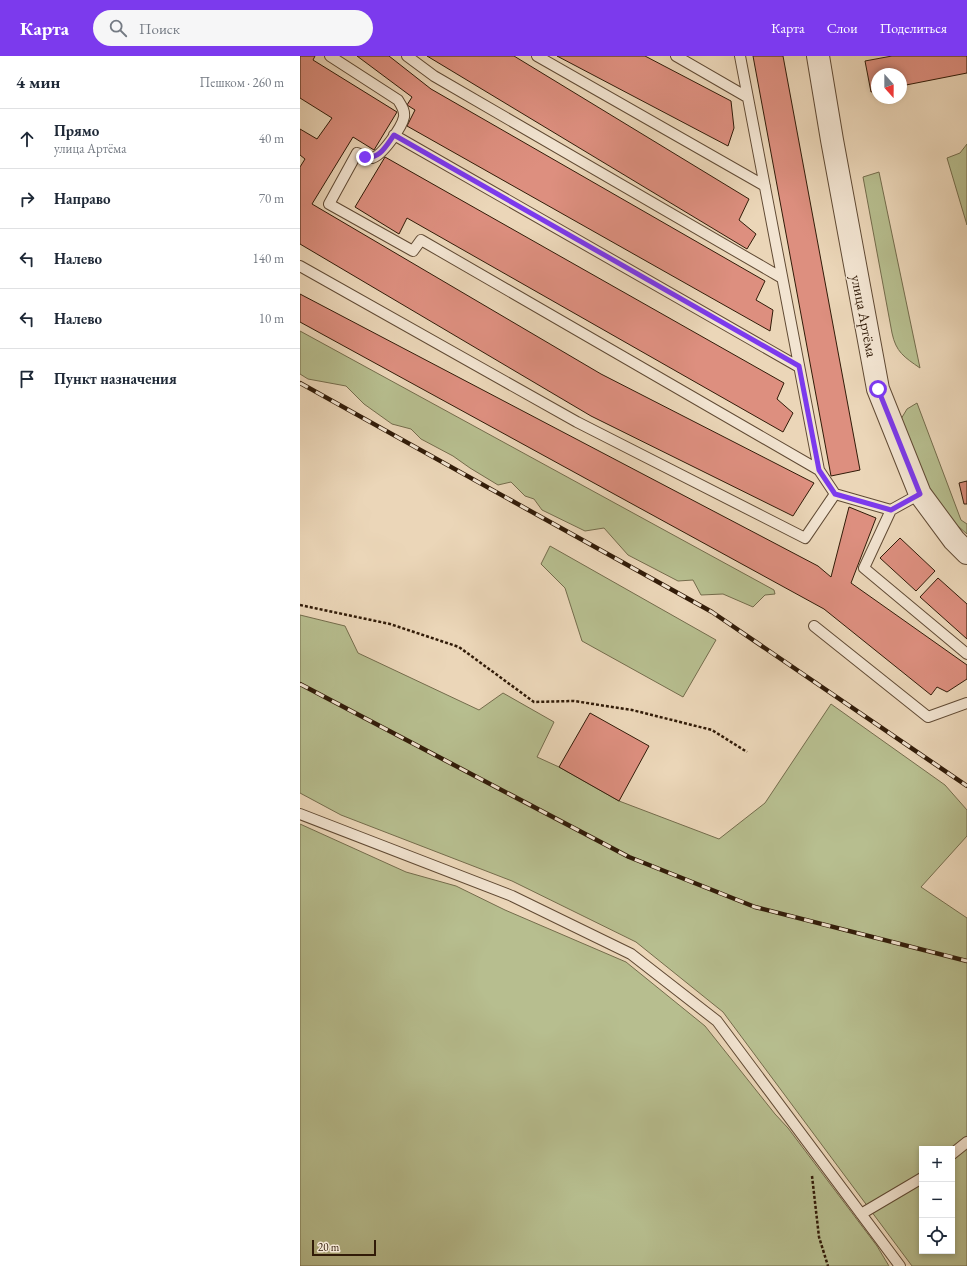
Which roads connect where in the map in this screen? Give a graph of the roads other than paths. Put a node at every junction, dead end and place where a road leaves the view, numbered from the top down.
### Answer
1 (330, 56) edge
2 (407, 56) edge
3 (536, 56) edge
4 (676, 56) edge
5 (740, 56) edge
6 (818, 56) edge
7 (748, 97) junction
8 (394, 135) junction
9 (765, 186) junction
10 (300, 266) edge
11 (782, 278) junction
12 (799, 366) junction
13 (819, 470) junction
14 (835, 494) junction
15 (920, 494) junction
16 (891, 510) junction
17 (967, 553) edge
18 (814, 626) dead end
19 (967, 654) edge
20 (967, 703) edge
21 (300, 814) edge
22 (967, 1142) edge
23 (955, 1152) edge
24 (919, 1180) edge
25 (861, 1214) junction
26 (900, 1266) edge

1 - 8 lane
2 - 11 lane
3 - 9 lane
4 - 7 lane
5 - 7 lane
6 - 15 street, улица Артёма
7 - 9 lane
8 - 12 lane
8 - 13 lane
9 - 11 lane
10 - 14 lane
11 - 12 lane
12 - 13 lane
13 - 14 lane
14 - 16 lane
15 - 16 lane
15 - 17 street, улица Артёма
16 - 19 lane
18 - 20 lane
21 - 25 lane
22 - 23 lane
24 - 25 lane
25 - 26 lane

